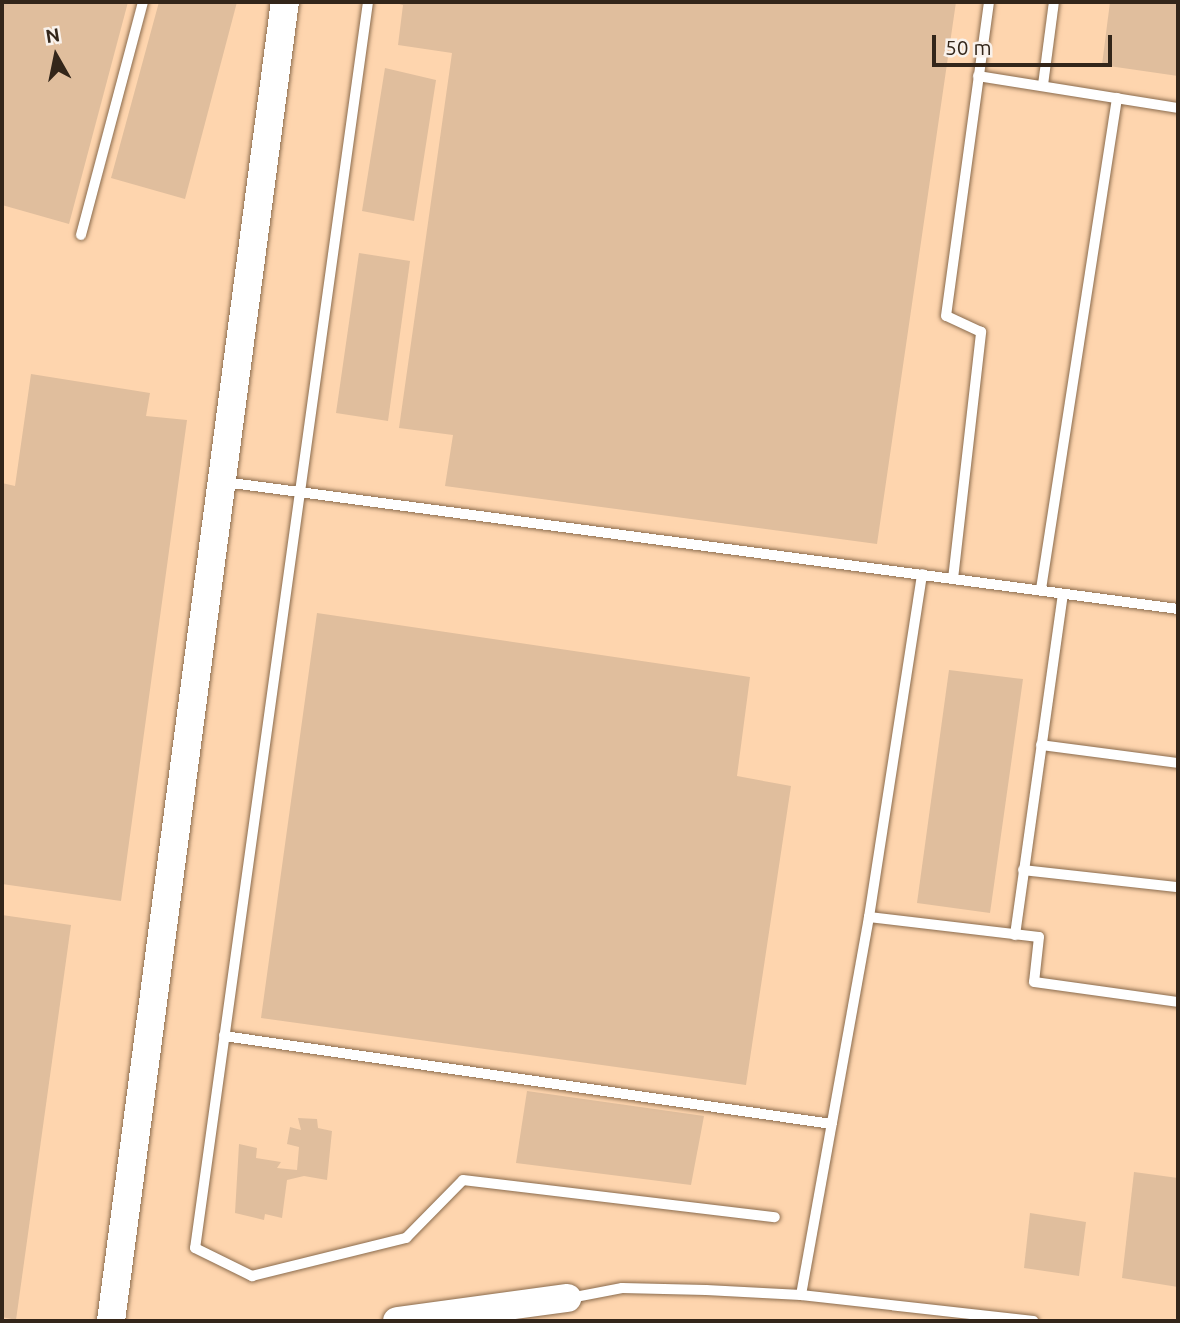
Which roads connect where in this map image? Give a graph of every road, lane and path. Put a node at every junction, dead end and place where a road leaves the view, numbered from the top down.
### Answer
1 (143, 2) edge
2 (285, 2) edge
3 (369, 2) edge
4 (989, 2) edge
5 (1054, 2) edge
6 (978, 76) junction
7 (1042, 85) junction
8 (1117, 98) junction
9 (1178, 108) edge
10 (81, 235) dead end
11 (221, 482) junction
12 (298, 492) junction
13 (922, 574) junction
14 (953, 579) junction
15 (1041, 589) junction
16 (1063, 594) junction
17 (1178, 610) edge
18 (1041, 745) junction
19 (1178, 763) edge
20 (1023, 870) junction
21 (1178, 887) edge
22 (869, 917) junction
23 (1015, 935) junction
24 (1178, 1002) edge
25 (224, 1035) junction
26 (832, 1124) junction
27 (775, 1217) dead end
28 (802, 1295) junction
29 (567, 1298) joint
30 (111, 1321) edge
31 (397, 1321) edge
32 (1034, 1321) edge

1 - 10 lane
2 - 11 street
3 - 12 lane
4 - 6 lane
5 - 7 lane
6 - 7 lane
6 - 14 lane
7 - 8 lane
8 - 9 lane
8 - 15 lane
11 - 12 lane
11 - 30 street
12 - 13 lane
12 - 25 lane
13 - 14 lane
13 - 22 lane
14 - 15 lane
15 - 16 lane
16 - 17 lane
16 - 18 lane
18 - 19 lane
18 - 20 lane
20 - 21 lane
20 - 23 lane
22 - 23 lane
22 - 26 lane
23 - 24 lane
25 - 26 lane
25 - 27 lane
26 - 28 lane
28 - 29 lane
28 - 32 lane
29 - 31 street

